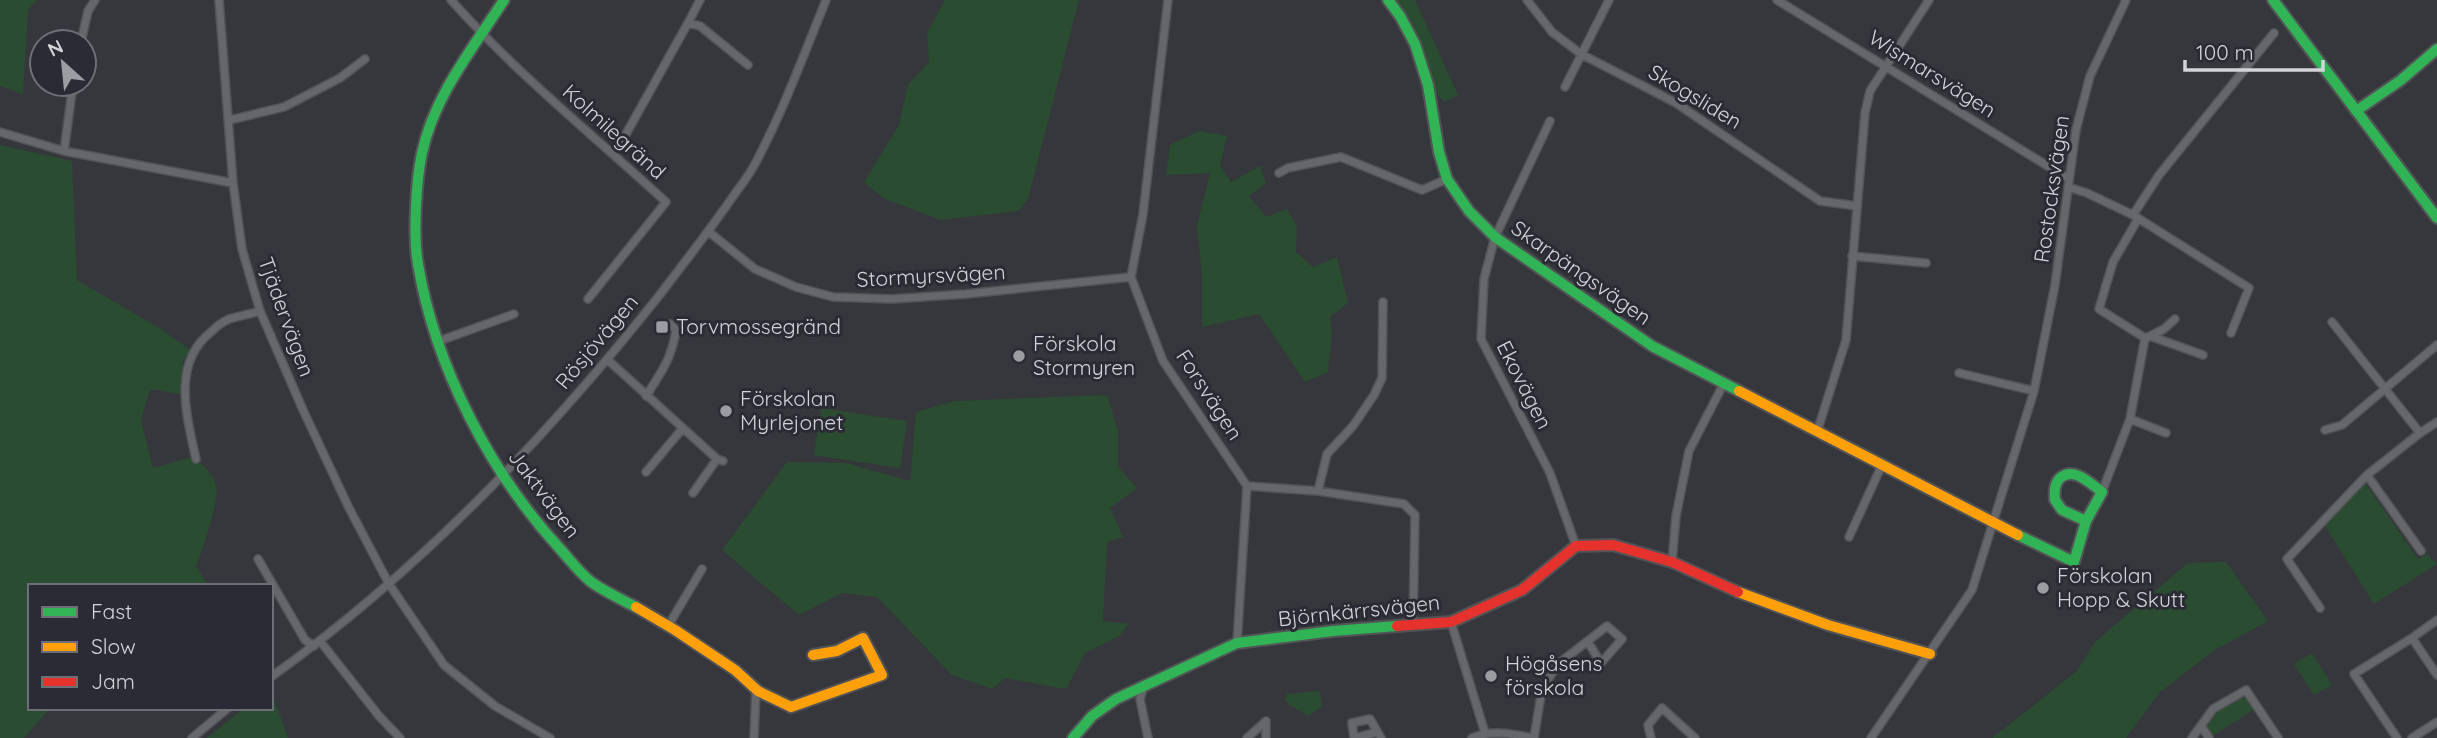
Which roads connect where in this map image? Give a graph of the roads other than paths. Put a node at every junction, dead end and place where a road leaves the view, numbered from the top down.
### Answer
1 (94, 0) edge
2 (219, 0) edge
3 (451, 0) edge
4 (504, 0) edge
5 (700, 0) edge
6 (826, 0) edge
7 (1168, 0) edge
8 (1388, 0) edge
9 (1527, 0) edge
10 (1609, 0) edge
11 (1777, 0) edge
12 (1928, 0) edge
13 (2126, 0) edge
14 (2273, 0) edge
15 (688, 23) junction
16 (85, 28) edge
17 (2274, 33) dead end
18 (484, 34) junction
19 (2437, 49) edge
20 (1581, 54) junction
21 (365, 59) dead end
22 (748, 65) dead end
23 (1885, 66) junction
24 (1565, 87) dead end
25 (71, 98) edge
26 (2356, 111) junction
27 (230, 120) junction
28 (1550, 121) dead end
29 (0, 132) edge
30 (64, 151) junction
31 (612, 153) junction
32 (1279, 173) dead end
33 (1447, 179) junction
34 (233, 183) junction
35 (2069, 183) junction
36 (1857, 206) junction
37 (2136, 217) junction
38 (2437, 218) edge
39 (709, 232) junction
40 (1495, 237) junction
41 (1852, 256) junction
42 (1926, 263) dead end
43 (1131, 277) junction
44 (588, 299) dead end
45 (1383, 302) dead end
46 (260, 311) junction
47 (514, 314) dead end
48 (2175, 319) dead end
49 (2332, 322) dead end
50 (670, 324) dead end
51 (2231, 333) dead end
52 (2147, 337) junction
53 (439, 341) junction
54 (2437, 345) edge
55 (2203, 355) dead end
56 (608, 360) junction
57 (1959, 373) dead end
58 (1724, 383) junction
59 (2386, 389) junction
60 (2034, 391) junction
61 (646, 396) junction
62 (2130, 419) junction
63 (2437, 422) edge
64 (683, 428) junction
65 (2326, 430) dead end
66 (1817, 432) junction
67 (2166, 433) dead end
68 (2420, 433) junction
69 (196, 459) dead end
70 (1882, 465) junction
71 (646, 472) dead end
72 (2367, 475) junction
73 (503, 477) junction
74 (1247, 486) junction
75 (1318, 491) junction
76 (2102, 492) junction
77 (693, 493) dead end
78 (2086, 521) junction
79 (1994, 524) junction
80 (1849, 537) dead end
81 (1576, 546) junction
82 (2421, 551) dead end
83 (258, 559) dead end
84 (1672, 562) junction
85 (702, 569) dead end
86 (273, 584) edge
87 (389, 584) junction
88 (273, 585) edge
89 (2320, 608) dead end
90 (2437, 620) edge
91 (1451, 622) junction
92 (1413, 625) junction
93 (668, 626) junction
94 (2412, 638) junction
95 (1588, 642) junction
96 (1237, 643) junction
97 (317, 644) junction
98 (1930, 654) junction
99 (813, 655) dead end
100 (2437, 675) edge
101 (273, 676) edge
102 (1145, 685) junction
103 (756, 689) junction
104 (226, 710) edge
105 (2437, 722) edge
106 (2202, 727) junction
107 (1485, 733) junction
108 (1379, 735) edge
109 (192, 738) edge
110 (400, 738) edge
111 (550, 738) edge
112 (754, 738) edge
113 (1073, 738) edge
114 (1148, 738) edge
115 (1247, 738) edge
116 (1266, 738) edge
117 (1354, 738) edge
118 (1472, 738) edge
119 (1533, 738) edge
120 (1651, 738) edge
121 (1695, 738) edge
122 (1871, 738) edge
123 (2192, 738) edge
124 (2209, 738) edge
125 (2278, 738) edge
126 (2398, 738) edge
127 (2412, 738) edge

1 - 16 street
2 - 27 street, Tjädervägen
3 - 18 street, Kolmilegränd
4 - 18 street, Jaktvägen
5 - 15 street
6 - 39 street, Rösjövägen
7 - 43 street
8 - 33 street, Skarpängsvägen
9 - 20 street, Skogsliden
10 - 20 street
11 - 23 street, Wismarsvägen
12 - 23 street
13 - 35 street, Rostocksvägen
14 - 26 street
15 - 22 street
15 - 31 street
17 - 37 street
18 - 31 street, Kolmilegränd
18 - 53 street, Jaktvägen
19 - 26 street
20 - 24 street
20 - 36 street, Skogsliden
21 - 27 street
23 - 35 street, Wismarsvägen
23 - 36 street
25 - 30 street
26 - 38 street
27 - 34 street, Tjädervägen
28 - 40 street, Ekovägen
29 - 30 street
30 - 34 street
31 - 44 street, Kolmilegränd
32 - 33 street
33 - 40 street, Skarpängsvägen
34 - 46 street, Tjädervägen
35 - 37 street, Wismarsvägen
35 - 60 street, Rostocksvägen
36 - 41 street
37 - 51 street, Wismarsvägen
37 - 52 street
39 - 43 street, Stormyrsvägen
39 - 56 street, Rösjövägen
40 - 58 street, Skarpängsvägen
40 - 81 street, Ekovägen
41 - 42 street
41 - 66 street
43 - 74 street, Forsvägen
45 - 75 street
46 - 69 street
46 - 87 street, Tjädervägen
47 - 53 street
48 - 52 street
49 - 59 street
50 - 61 street
52 - 55 street
52 - 62 street
53 - 73 street, Jaktvägen
54 - 59 street
56 - 61 street
56 - 73 street, Rösjövägen
57 - 60 street
58 - 66 street, Skarpängsvägen
58 - 84 street
59 - 65 street
59 - 68 street
60 - 79 street, Rostocksvägen
61 - 64 street
62 - 67 street
62 - 76 street
63 - 68 street
64 - 71 street
64 - 77 street
66 - 70 street, Skarpängsvägen
68 - 72 street
70 - 79 street, Skarpängsvägen
70 - 80 street
72 - 82 street
72 - 89 street
73 - 87 street, Rösjövägen
73 - 93 street, Jaktvägen
74 - 75 street
74 - 96 street
75 - 92 street
76 - 78 street
76 - 78 street
78 - 79 street, Skarpängsvägen
79 - 98 street, Rostocksvägen
81 - 84 street
81 - 91 street, Björnkärrsvägen
83 - 86 street
84 - 98 street
85 - 93 street
87 - 97 street, Rösjövägen
87 - 111 street
88 - 97 street
90 - 94 street
91 - 92 street, Björnkärrsvägen
91 - 107 street
92 - 96 street, Björnkärrsvägen
93 - 103 street, Jaktvägen
94 - 100 street
94 - 126 street
95 - 95 street
95 - 119 street
96 - 102 street, Björnkärrsvägen
97 - 101 street, Rösjövägen
97 - 110 street
98 - 122 street, Rostocksvägen
99 - 103 street, Jaktvägen
102 - 113 street, Björnkärrsvägen
102 - 114 street
103 - 112 street
104 - 109 street
105 - 127 street
106 - 123 street
106 - 124 street
106 - 125 street
107 - 118 street
107 - 119 street
108 - 117 street
108 - 117 street
115 - 116 street
120 - 121 street

